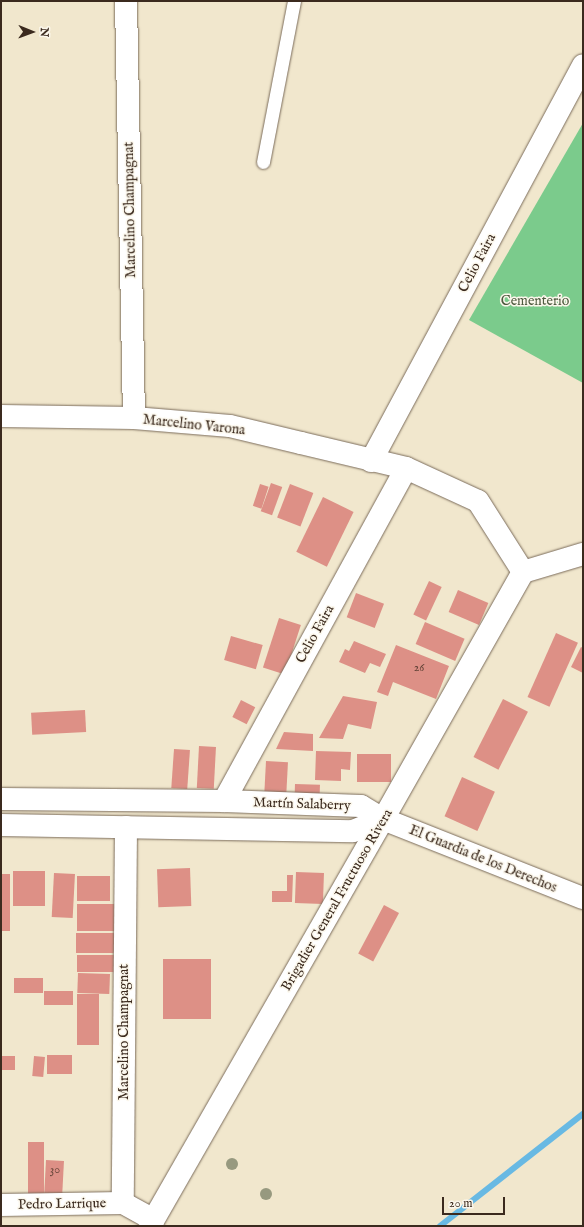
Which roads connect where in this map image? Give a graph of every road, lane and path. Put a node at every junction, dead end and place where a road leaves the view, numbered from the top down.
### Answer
1 (126, 1) edge
2 (294, 1) edge
3 (583, 65) edge
4 (263, 162) dead end
5 (1, 416) edge
6 (134, 418) junction
7 (371, 461) junction
8 (406, 468) junction
9 (583, 554) edge
10 (523, 572) junction
11 (1, 799) edge
12 (224, 801) junction
13 (383, 819) junction
14 (1, 825) edge
15 (126, 827) junction
16 (583, 898) edge
17 (123, 1203) junction
18 (1, 1205) edge
19 (152, 1223) edge

1 - 6 street, Marcelino Champagnat
2 - 4 lane
3 - 7 street, Celio Faira
5 - 6 street, Marcelino Varona
6 - 7 street, Marcelino Varona
7 - 8 street, Marcelino Varona
8 - 10 street, Marcelino Varona
8 - 12 street, Celio Faira
9 - 10 street
10 - 13 street, Brigadier General Fructuoso Rivera
11 - 12 street, Martín Salaberry
12 - 13 street, Martín Salaberry
13 - 15 street, Martín Salaberry
13 - 16 street, El Guardia de los Derechos
13 - 19 street, Brigadier General Fructuoso Rivera
14 - 15 street, Martín Salaberry
15 - 17 street, Marcelino Champagnat
17 - 18 street, Pedro Larrique
17 - 19 street

